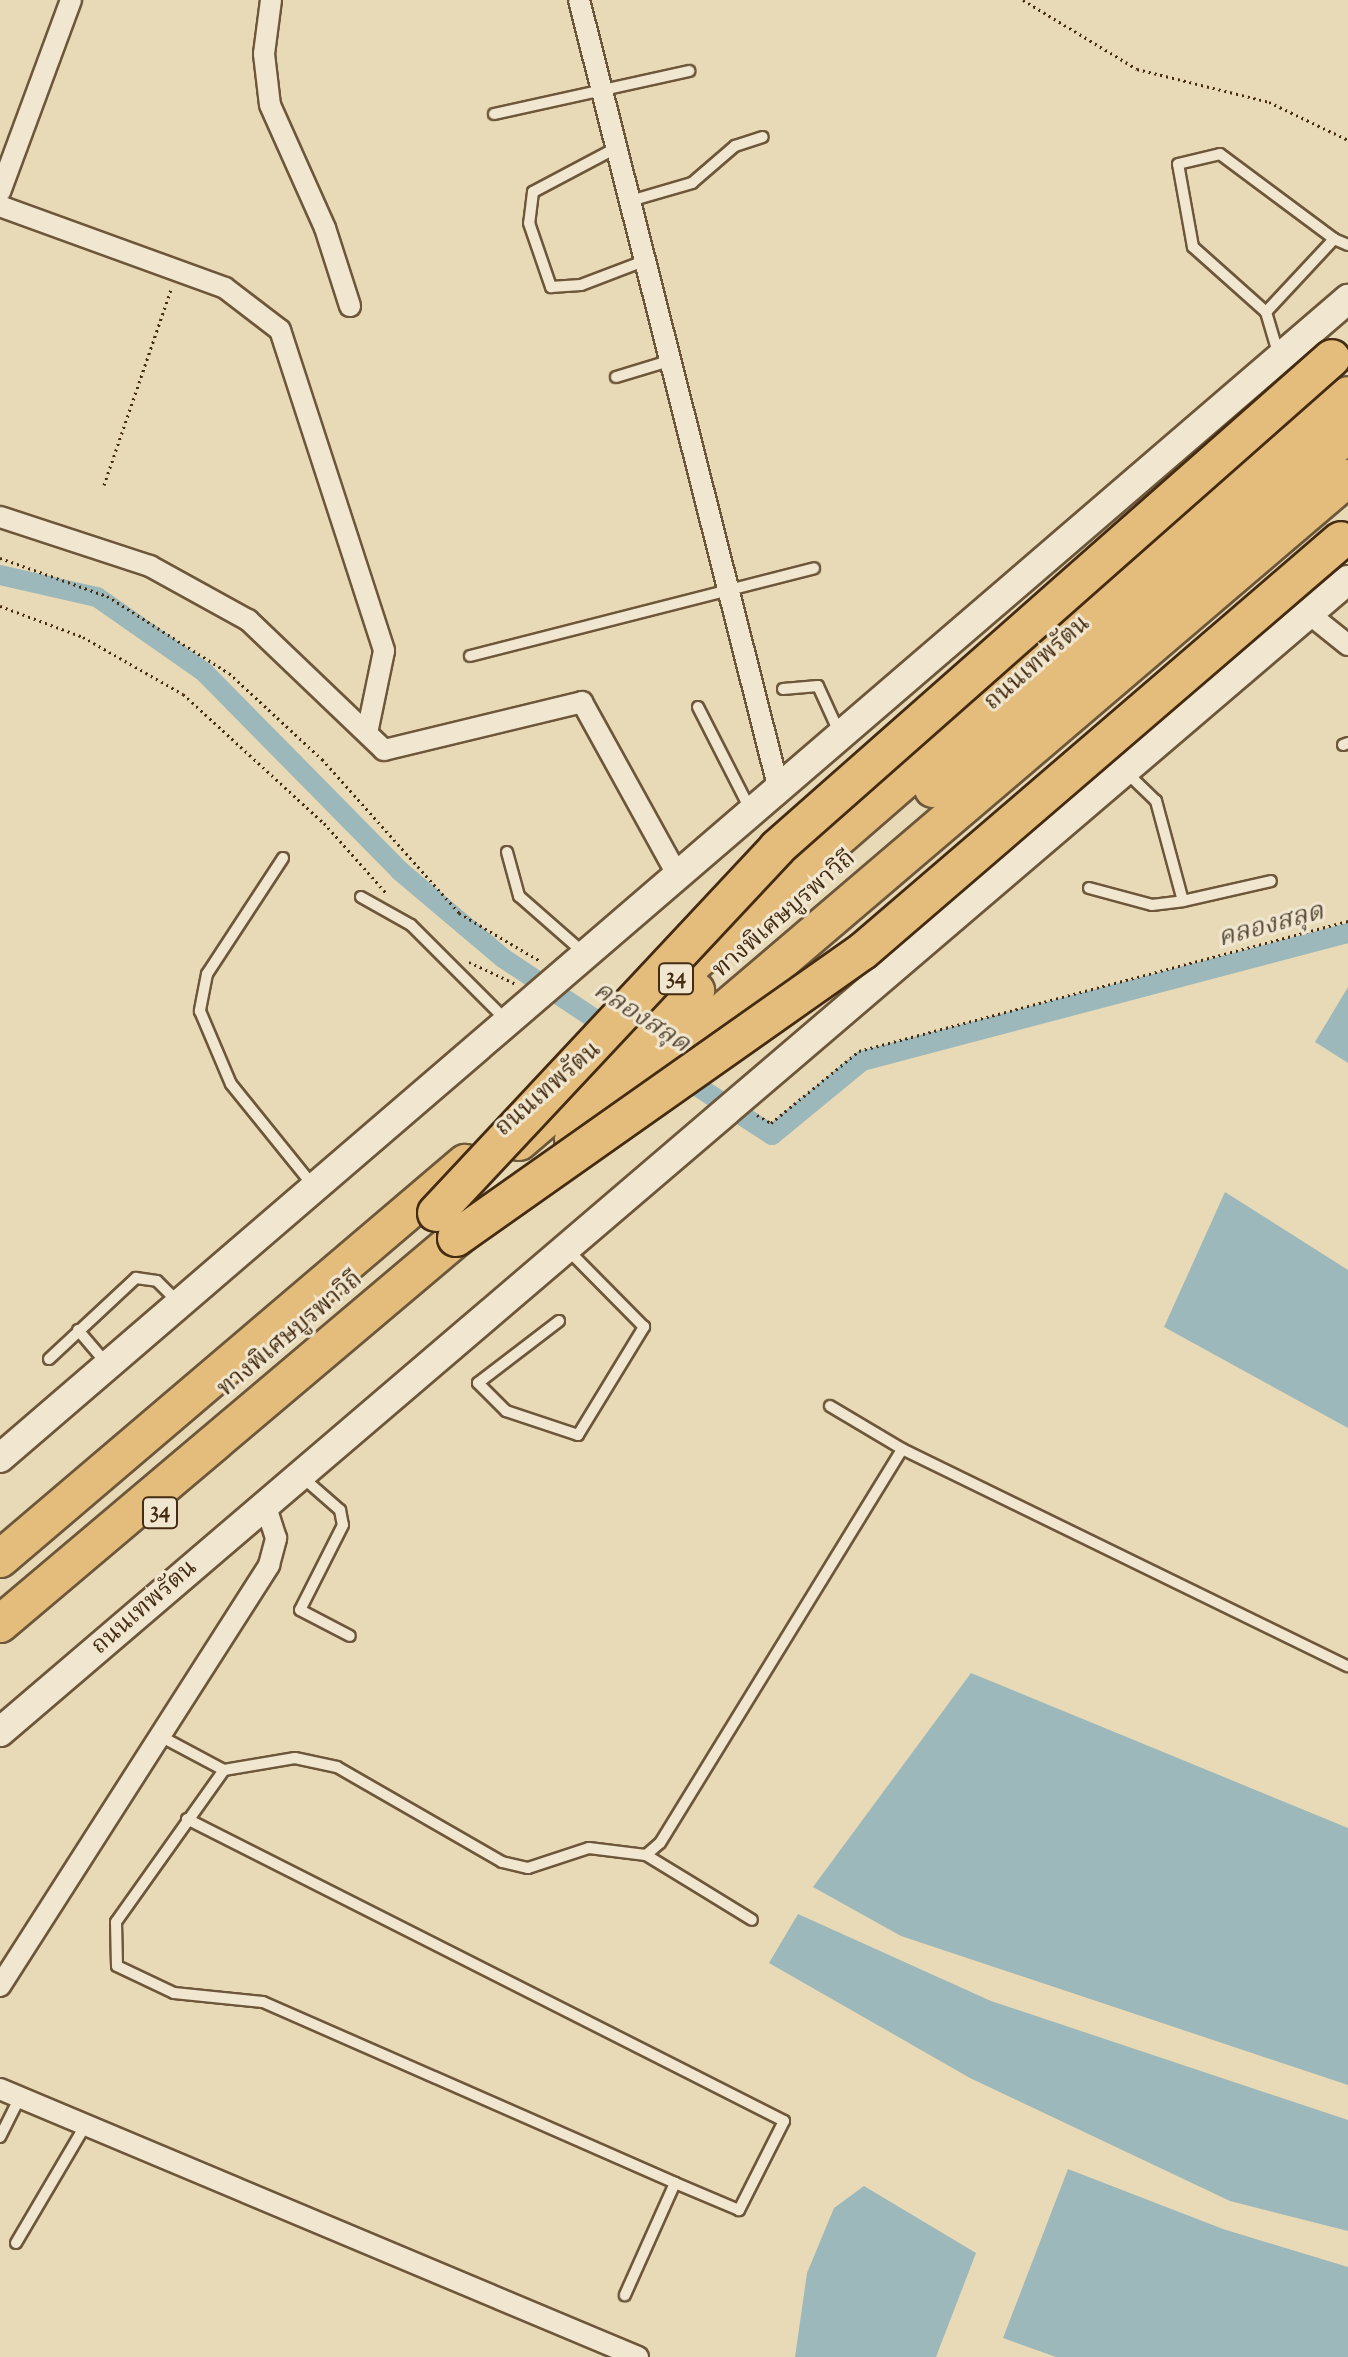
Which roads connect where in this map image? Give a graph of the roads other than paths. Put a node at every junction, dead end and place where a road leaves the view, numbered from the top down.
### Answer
1 (71, 0) edge
2 (271, 0) edge
3 (579, 0) edge
4 (689, 71) dead end
5 (601, 87) junction
6 (494, 114) dead end
7 (763, 137) dead end
8 (616, 148) junction
9 (0, 192) edge
10 (630, 201) junction
11 (0, 206) edge
12 (1334, 239) junction
13 (1348, 245) edge
14 (644, 261) junction
15 (1348, 299) edge
16 (350, 306) dead end
17 (1266, 312) junction
18 (1348, 343) edge
19 (1279, 358) junction
20 (669, 361) junction
21 (616, 377) dead end
22 (1348, 395) edge
23 (1348, 434) edge
24 (1348, 478) edge
25 (1348, 503) edge
26 (0, 517) edge
27 (1348, 534) edge
28 (814, 568) dead end
29 (1348, 580) edge
30 (726, 589) junction
31 (1308, 613) junction
32 (1348, 645) edge
33 (470, 656) dead end
34 (783, 689) dead end
35 (698, 707) dead end
36 (839, 732) junction
37 (367, 733) junction
38 (1123, 770) junction
39 (778, 786) junction
40 (751, 811) junction
41 (507, 852) dead end
42 (283, 858) dead end
43 (677, 874) junction
44 (1271, 881) dead end
45 (1089, 888) dead end
46 (361, 897) dead end
47 (1183, 901) junction
48 (573, 956) junction
49 (523, 1008) junction
50 (315, 1189) junction
51 (446, 1226) junction
52 (565, 1247) junction
53 (180, 1305) junction
54 (559, 1321) dead end
55 (78, 1330) junction
56 (49, 1359) dead end
57 (109, 1366) junction
58 (830, 1406) dead end
59 (902, 1449) junction
60 (0, 1458) edge
61 (299, 1475) junction
62 (265, 1505) junction
63 (0, 1559) edge
64 (0, 1582) edge
65 (0, 1624) edge
66 (350, 1636) dead end
67 (0, 1646) edge
68 (1348, 1667) edge
69 (0, 1732) edge
70 (160, 1736) junction
71 (224, 1770) junction
72 (187, 1819) junction
73 (646, 1855) junction
74 (752, 1920) dead end
75 (0, 1986) edge
76 (0, 2089) edge
77 (20, 2097) junction
78 (86, 2124) junction
79 (1, 2135) edge
80 (675, 2183) junction
81 (16, 2243) dead end
82 (625, 2295) dead end
83 (638, 2357) edge

1 - 9 street
2 - 16 street
3 - 5 street
4 - 5 lane
5 - 6 lane
5 - 8 street
7 - 10 lane
8 - 10 street
8 - 14 lane
10 - 14 street
11 - 37 street
12 - 13 lane
12 - 17 lane
12 - 17 lane
14 - 20 street
15 - 19 main road
17 - 19 lane
18 - 51 highway, bridge
19 - 36 main road
20 - 21 lane
20 - 30 street
22 - 63 highway, ถนนเทพรัตน / 34
23 - 51 highway, ทางพิเศษบูรพาวิถี, bridge
24 - 51 highway, ทางพิเศษบูรพาวิถี, bridge
25 - 67 highway, 34
26 - 37 street
27 - 51 highway, bridge
28 - 30 lane
29 - 31 main road, ถนนเทพรัตน
30 - 33 lane
30 - 39 street
31 - 32 street
31 - 38 main road, ถนนเทพรัตน
34 - 36 lane
35 - 40 lane
36 - 39 main road
37 - 43 street
38 - 47 lane
38 - 52 main road, ถนนเทพรัตน
39 - 40 main road
40 - 43 main road
41 - 48 lane
42 - 50 lane
43 - 48 main road
44 - 47 lane
45 - 47 lane
46 - 49 lane
48 - 49 main road
49 - 50 main road
50 - 53 main road
51 - 64 highway, ทางพิเศษบูรพาวิถี
51 - 65 highway, ทางพิเศษบูรพาวิถี
52 - 54 lane
52 - 61 main road, ถนนเทพรัตน
53 - 55 lane
53 - 57 main road
55 - 56 lane
55 - 57 lane
57 - 60 main road
58 - 59 lane
59 - 68 lane
59 - 73 lane
61 - 62 main road, ถนนเทพรัตน
61 - 66 lane
62 - 69 main road, ถนนเทพรัตน
62 - 70 street
70 - 71 lane
70 - 75 street
71 - 72 lane
71 - 73 lane
72 - 80 lane
72 - 80 lane
73 - 74 lane
76 - 77 street
77 - 78 street
77 - 79 lane
78 - 81 lane
78 - 83 street
80 - 82 lane

